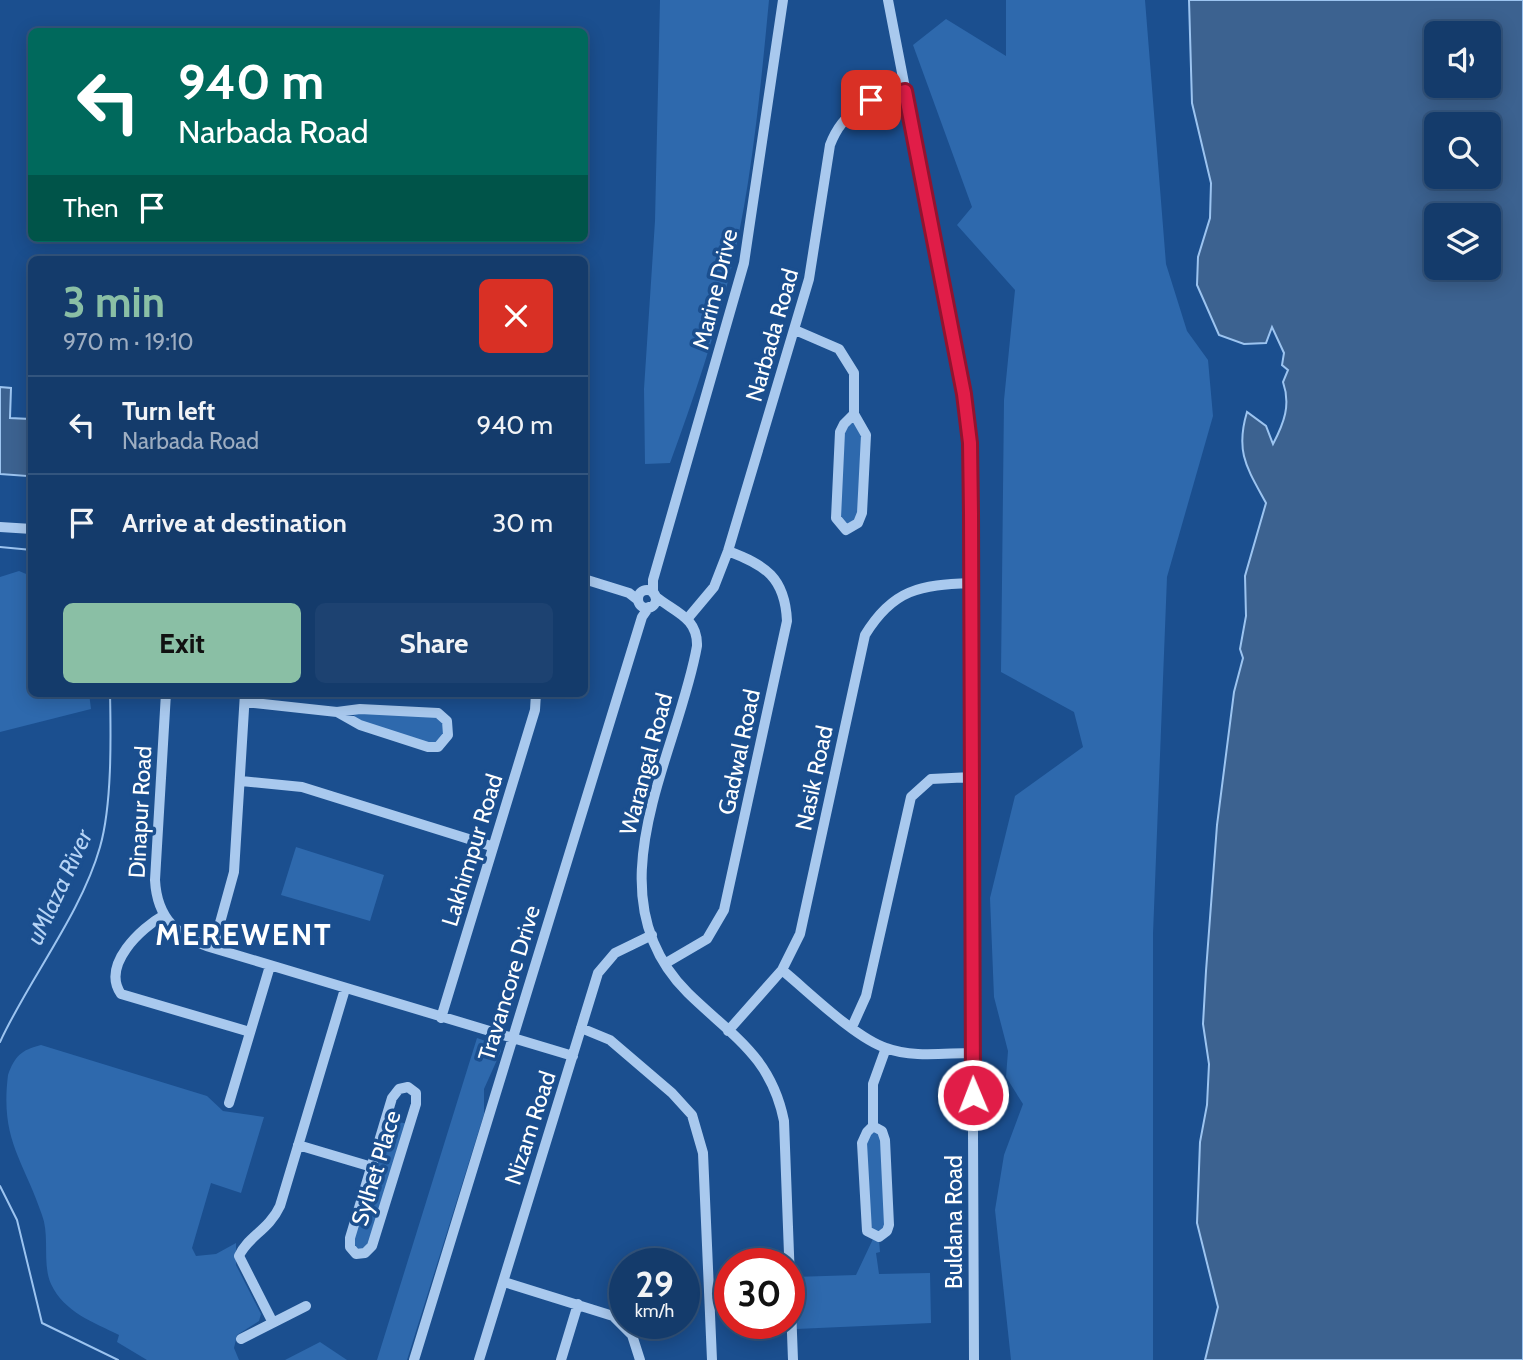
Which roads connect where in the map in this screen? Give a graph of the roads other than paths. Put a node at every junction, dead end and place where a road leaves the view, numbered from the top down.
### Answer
1 (783, 0) edge
2 (888, 0) edge
3 (905, 91) junction
4 (795, 330) junction
5 (855, 414) junction
6 (0, 527) edge
7 (28, 529) edge
8 (728, 551) junction
9 (588, 580) edge
10 (971, 583) junction
11 (647, 599) junction
12 (688, 618) junction
13 (166, 697) edge
14 (245, 697) edge
15 (536, 697) edge
16 (337, 712) junction
17 (972, 777) junction
18 (241, 781) junction
19 (491, 846) junction
20 (164, 915) junction
21 (652, 935) junction
22 (214, 948) junction
23 (666, 963) junction
24 (270, 966) junction
25 (782, 970) junction
26 (345, 989) junction
27 (441, 1018) junction
28 (852, 1027) junction
29 (581, 1028) junction
30 (729, 1031) junction
31 (250, 1032) junction
32 (512, 1038) junction
33 (886, 1048) junction
34 (972, 1052) junction
35 (573, 1056) junction
36 (229, 1103) dead end
37 (873, 1126) junction
38 (298, 1145) junction
39 (372, 1167) junction
40 (504, 1282) junction
41 (578, 1304) junction
42 (306, 1306) dead end
43 (272, 1321) junction
44 (242, 1339) dead end
45 (414, 1360) edge
46 (479, 1360) edge
47 (561, 1360) edge
48 (640, 1360) edge
49 (712, 1360) edge
50 (793, 1360) edge
51 (974, 1360) edge

1 - 11 street, Marine Drive
2 - 3 street, Buldana Road
3 - 4 street, Narbada Road
3 - 10 street, Buldana Road
4 - 5 street
4 - 8 street, Narbada Road
5 - 5 street
6 - 7 street
8 - 12 street, Narbada Road
8 - 23 street, Gadwal Road
9 - 11 street
10 - 17 street, Buldana Road
10 - 25 street, Nasik Road
11 - 12 street
11 - 32 street, Travancore Drive
12 - 21 street, Warangal Road
13 - 20 street, Dinapur Road
14 - 16 street
14 - 18 street
15 - 19 street, Lakhimpur Road
16 - 16 street
17 - 28 street
17 - 34 street, Buldana Road
18 - 19 street
18 - 22 street
19 - 27 street, Lakhimpur Road
20 - 22 street
20 - 31 street
21 - 23 street, Warangal Road
21 - 29 street, Nizam Road
22 - 24 street
23 - 30 street, Warangal Road
24 - 26 street
24 - 31 street
25 - 28 street
25 - 30 street, Nasik Road
26 - 27 street
26 - 38 street
27 - 32 street
28 - 33 street
29 - 35 street, Nizam Road
29 - 49 street
30 - 50 street, Warangal Road
31 - 36 street
32 - 35 street
32 - 45 street, Travancore Drive
33 - 34 street
33 - 37 street
34 - 51 street, Buldana Road
35 - 40 street, Nizam Road
37 - 37 street
38 - 39 street, Sylhet Place
38 - 43 street
39 - 39 street, Sylhet Place
40 - 41 street
40 - 46 street, Nizam Road
41 - 47 street
41 - 48 street
42 - 43 street
43 - 44 street

